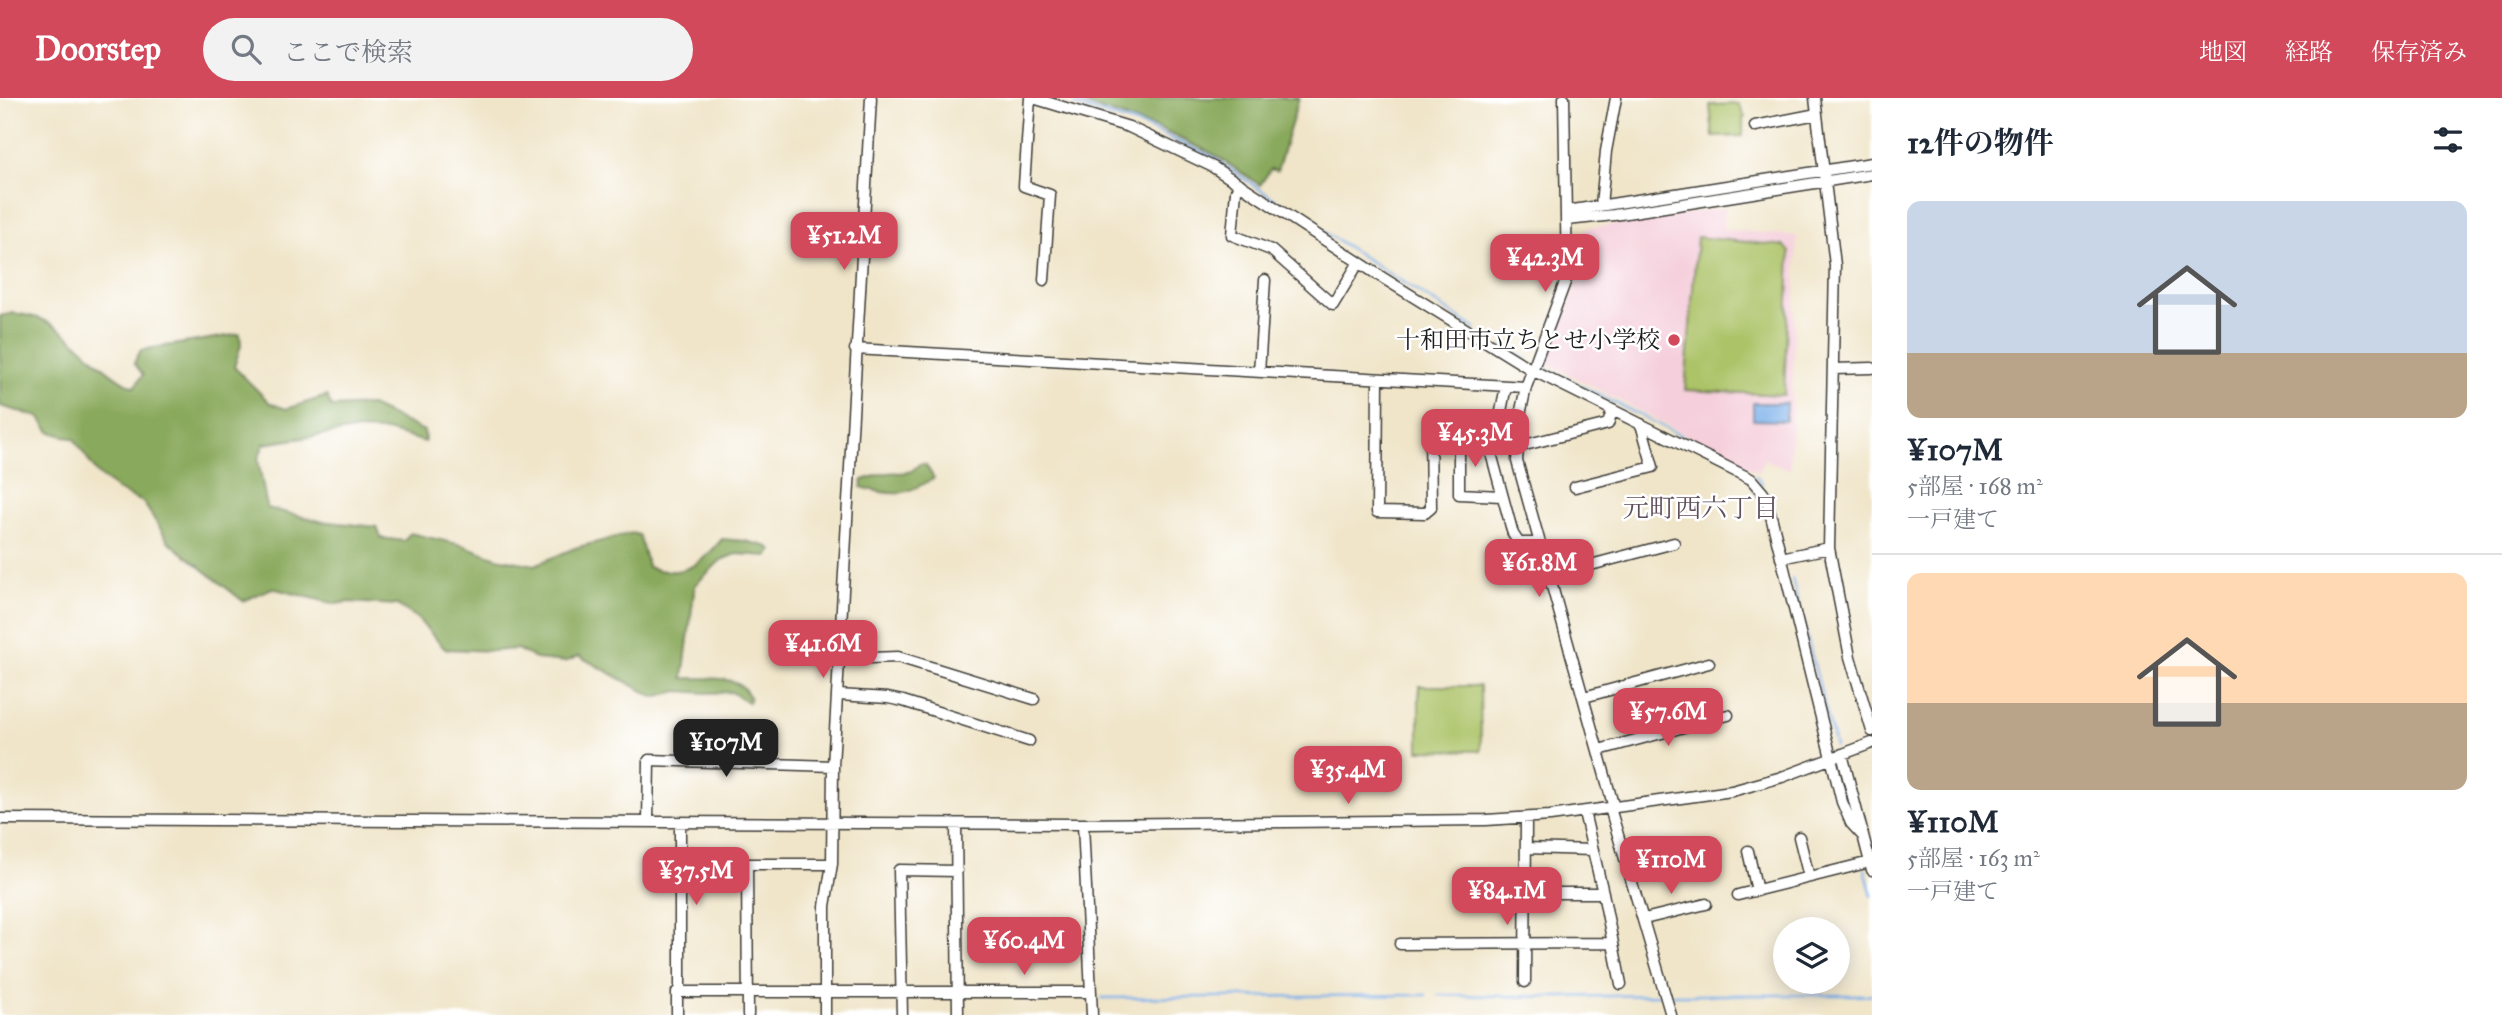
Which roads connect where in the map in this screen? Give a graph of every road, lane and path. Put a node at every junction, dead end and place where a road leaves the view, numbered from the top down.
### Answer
1 (871, 98) edge
2 (1032, 98) edge
3 (1564, 98) edge
4 (1616, 98) edge
5 (1815, 98) edge
6 (1817, 114) junction
7 (1755, 126) dead end
8 (1872, 163) edge
9 (1872, 174) edge
10 (1824, 175) junction
11 (1240, 184) junction
12 (1601, 206) junction
13 (1567, 215) junction
14 (1359, 262) junction
15 (1044, 280) dead end
16 (1265, 280) dead end
17 (855, 349) junction
18 (1872, 368) edge
19 (1833, 369) junction
20 (1532, 370) junction
21 (1259, 372) junction
22 (1378, 380) junction
23 (1506, 386) junction
24 (1526, 387) junction
25 (1612, 411) junction
26 (1641, 424) junction
27 (1430, 427) dead end
28 (1495, 436) junction
29 (1517, 447) junction
30 (1575, 487) dead end
31 (1501, 496) junction
32 (1539, 542) junction
33 (1674, 543) dead end
34 (1829, 548) junction
35 (1781, 558) junction
36 (1549, 576) junction
37 (840, 659) junction
38 (1709, 663) dead end
39 (838, 695) junction
40 (1584, 698) junction
41 (1034, 699) dead end
42 (1728, 715) dead end
43 (1872, 731) edge
44 (1029, 741) dead end
45 (1872, 743) edge
46 (1599, 750) junction
47 (1837, 756) junction
48 (833, 766) junction
49 (1612, 808) junction
50 (1584, 812) junction
51 (1526, 818) junction
52 (0, 819) edge
53 (648, 822) junction
54 (680, 822) junction
55 (831, 823) junction
56 (957, 824) junction
57 (1083, 824) junction
58 (1799, 837) dead end
59 (1526, 848) junction
60 (1593, 850) junction
61 (1748, 852) dead end
62 (832, 864) junction
63 (1871, 866) edge
64 (957, 871) junction
65 (1809, 877) junction
66 (1757, 891) junction
67 (1526, 893) junction
68 (1603, 893) junction
69 (1738, 895) dead end
70 (1706, 904) dead end
71 (1644, 919) junction
72 (1526, 943) junction
73 (1613, 943) junction
74 (1400, 944) dead end
75 (1525, 982) dead end
76 (1621, 984) dead end
77 (680, 992) junction
78 (825, 992) junction
79 (1091, 992) junction
80 (748, 993) junction
81 (902, 993) junction
82 (957, 993) junction
83 (677, 1015) edge
84 (748, 1015) edge
85 (825, 1015) edge
86 (902, 1015) edge
87 (958, 1015) edge
88 (1092, 1015) edge
89 (1671, 1015) edge

1 - 17 street
2 - 11 street
2 - 15 street
3 - 13 street
4 - 12 street
5 - 6 street
6 - 7 street
6 - 10 street
8 - 10 street
9 - 10 street
10 - 12 street
10 - 13 street
10 - 19 street
11 - 14 street
11 - 14 street
12 - 13 street
13 - 20 street
14 - 20 street
16 - 21 street
17 - 21 street
17 - 37 street
18 - 19 street
19 - 34 street
20 - 24 street
20 - 25 street
21 - 22 street
22 - 23 street
22 - 27 street
23 - 24 street
23 - 28 street
24 - 29 street
25 - 26 street
25 - 29 street
26 - 30 street
26 - 35 street
28 - 31 street
28 - 31 street
29 - 32 street
31 - 32 street
32 - 36 street
33 - 36 street
34 - 35 street
34 - 43 street
35 - 47 street
36 - 40 street
37 - 39 street
37 - 41 street
38 - 40 street
39 - 44 street
39 - 48 street
40 - 46 street
42 - 46 street
45 - 47 street
46 - 49 street
47 - 49 street
47 - 63 street
48 - 53 street
48 - 55 street
49 - 50 street
49 - 71 street
50 - 51 street
50 - 60 street
51 - 57 street
51 - 59 street
52 - 53 street
53 - 54 street
54 - 55 street
54 - 77 street
55 - 56 street
55 - 62 street
56 - 57 street
56 - 64 street
57 - 79 street
58 - 65 street
59 - 60 street
59 - 67 street
60 - 68 street
61 - 66 street
62 - 78 street
62 - 80 street
63 - 65 street
64 - 81 street
64 - 82 street
65 - 66 street
66 - 69 street
67 - 68 street
67 - 72 street
68 - 73 street
70 - 71 street
71 - 89 street
72 - 73 street
72 - 74 street
72 - 75 street
73 - 76 street
77 - 80 street
77 - 83 street
78 - 80 street
78 - 81 street
78 - 85 street
79 - 82 street
79 - 88 street
80 - 84 street
81 - 82 street
81 - 86 street
82 - 87 street

